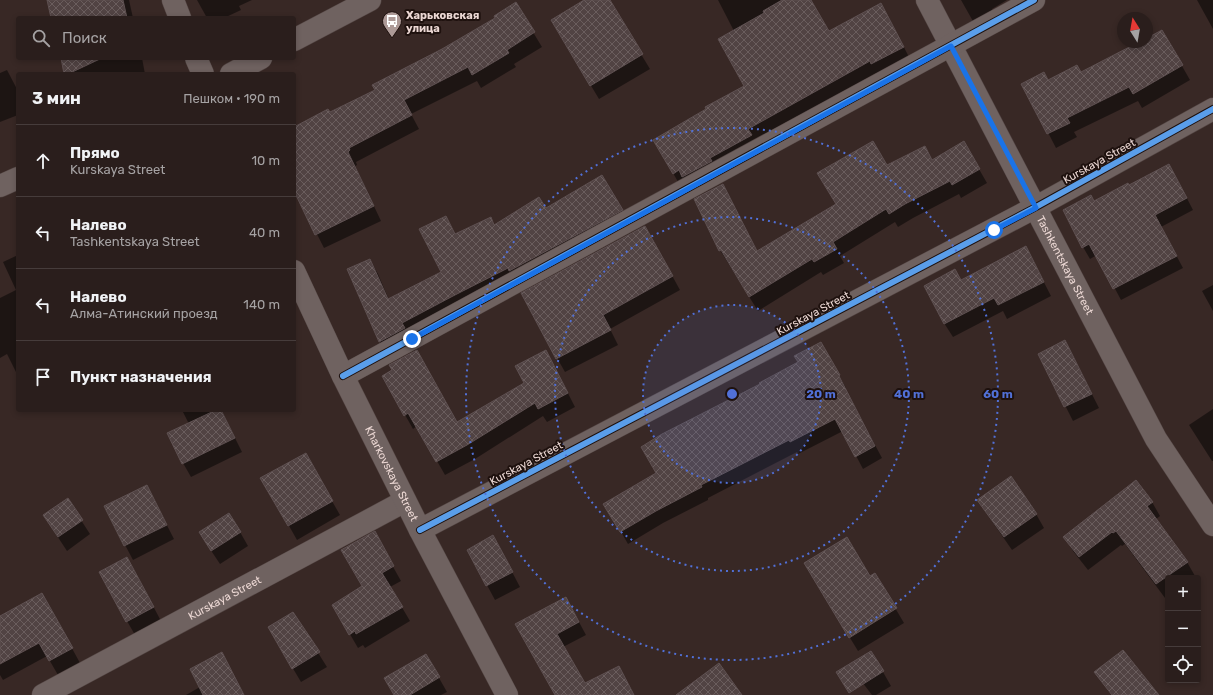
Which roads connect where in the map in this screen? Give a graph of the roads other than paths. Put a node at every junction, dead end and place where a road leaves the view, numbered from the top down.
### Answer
1 (173, 0) edge
2 (370, 0) edge
3 (927, 0) edge
4 (1034, 0) edge
5 (179, 16) edge
6 (296, 39) edge
7 (951, 46) junction
8 (197, 60) edge
9 (257, 60) edge
10 (202, 72) edge
11 (235, 72) edge
12 (1213, 109) edge
13 (16, 179) edge
14 (0, 186) edge
15 (1036, 208) junction
16 (296, 275) edge
17 (343, 376) junction
18 (405, 500) junction
19 (1213, 525) edge
20 (420, 530) junction
21 (43, 695) edge
22 (507, 695) edge

1 - 5 street
2 - 6 street
3 - 7 street, Tashkentskaya Street
4 - 7 street
7 - 15 street, Tashkentskaya Street
7 - 17 street
8 - 10 street
9 - 11 street
12 - 15 street, Kurskaya Street
13 - 14 street
15 - 19 street, Tashkentskaya Street
15 - 20 street, Kurskaya Street
16 - 17 street, Kharkovskaya Street
17 - 18 street, Kharkovskaya Street
18 - 20 street, Kharkovskaya Street
18 - 21 street, Kurskaya Street
20 - 22 street, Kharkovskaya Street

